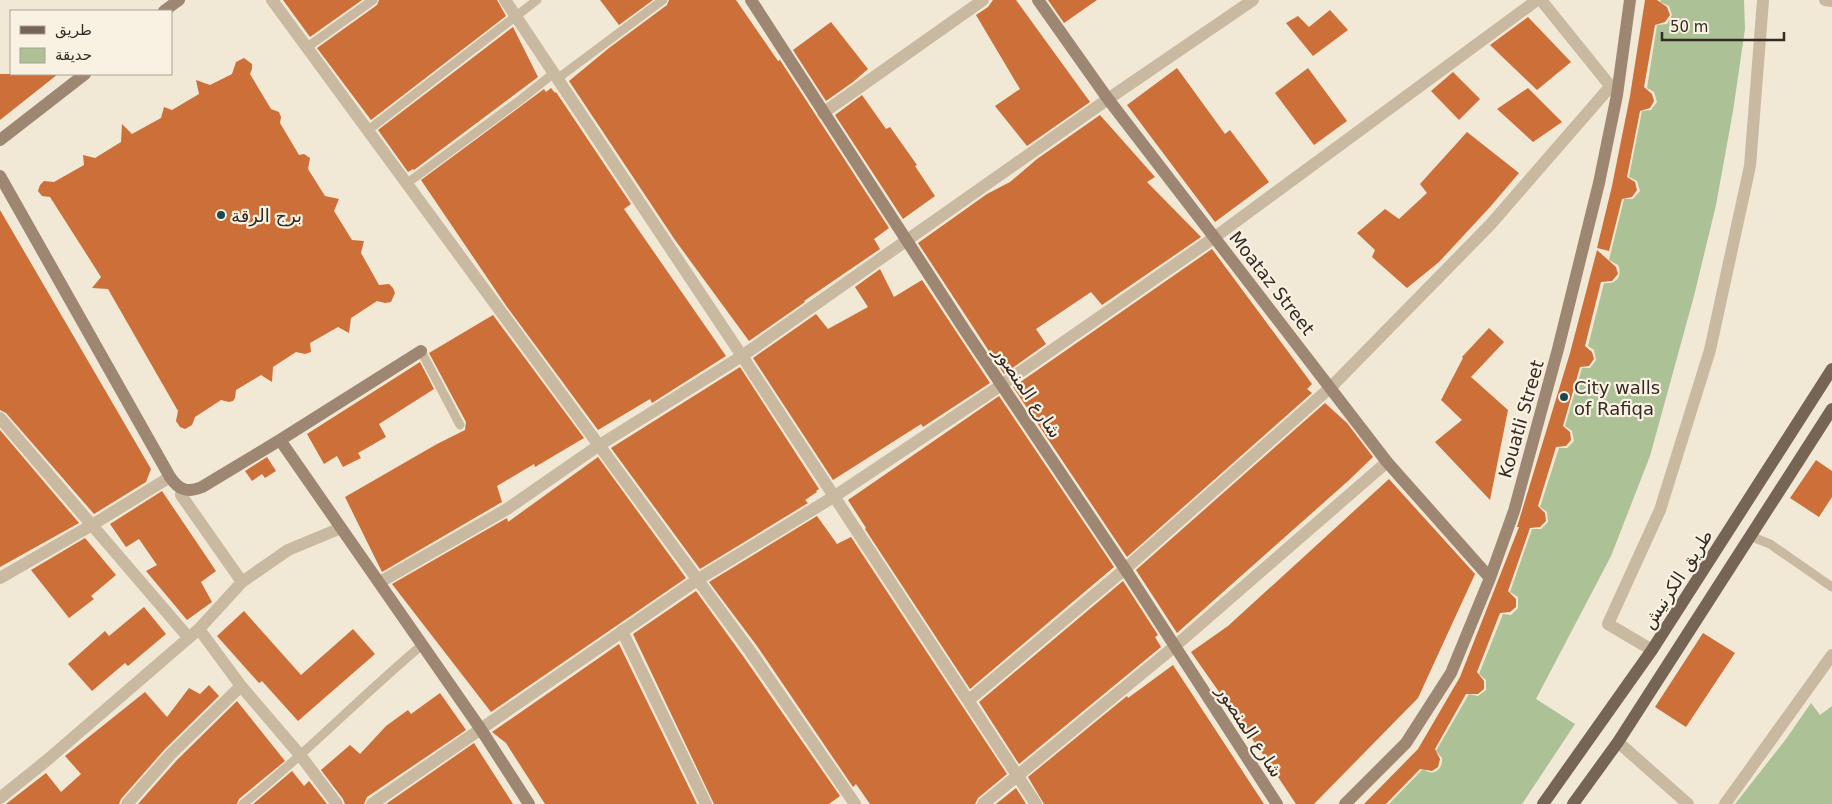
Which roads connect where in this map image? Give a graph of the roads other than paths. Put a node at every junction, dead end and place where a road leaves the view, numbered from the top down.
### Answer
1 (179, 0) edge
2 (272, 0) edge
3 (373, 0) edge
4 (505, 0) edge
5 (537, 0) edge
6 (663, 0) edge
7 (751, 0) edge
8 (983, 0) edge
9 (1038, 0) edge
10 (1253, 0) edge
11 (1537, 0) edge
12 (1541, 0) edge
13 (1630, 0) edge
14 (1763, 0) edge
15 (1825, 0) edge
16 (1832, 1) edge
17 (165, 10) edge
18 (515, 15) junction
19 (306, 48) junction
20 (84, 75) edge
21 (556, 76) junction
22 (1613, 91) junction
23 (1108, 99) junction
24 (823, 113) junction
25 (367, 131) junction
26 (0, 140) edge
27 (0, 176) edge
28 (406, 184) junction
29 (1215, 238) junction
30 (907, 240) junction
31 (421, 351) joint
32 (742, 356) junction
33 (1832, 369) edge
34 (1003, 384) junction
35 (1331, 387) junction
36 (1832, 408) edge
37 (0, 418) edge
38 (460, 425) dead end
39 (280, 440) junction
40 (598, 446) junction
41 (1387, 462) junction
42 (170, 477) junction
43 (182, 490) junction
44 (835, 496) junction
45 (92, 525) junction
46 (341, 528) junction
47 (1750, 536) junction
48 (1125, 569) junction
49 (0, 578) edge
50 (1490, 578) junction
51 (697, 580) junction
52 (242, 582) junction
53 (380, 582) junction
54 (1832, 587) edge
55 (199, 629) junction
56 (622, 631) junction
57 (188, 638) junction
58 (422, 645) junction
59 (1174, 647) junction
60 (1652, 650) junction
61 (1832, 655) edge
62 (241, 686) junction
63 (969, 700) junction
64 (480, 728) junction
65 (1618, 742) junction
66 (300, 755) junction
67 (1018, 775) junction
68 (0, 798) edge
69 (850, 802) edge
70 (127, 804) edge
71 (243, 804) edge
72 (336, 804) edge
73 (372, 804) edge
74 (529, 804) edge
75 (706, 804) edge
76 (983, 804) edge
77 (1036, 804) edge
78 (1277, 804) edge
79 (1344, 804) edge
80 (1543, 804) edge
81 (1573, 804) edge
82 (1688, 804) edge
83 (1725, 804) edge

1 - 17 street
2 - 19 street
3 - 19 lane
4 - 18 street
5 - 18 lane
6 - 21 lane
7 - 24 street, شارع المنصور
8 - 24 street
9 - 23 street, Moataz Street
10 - 23 street
11 - 29 street
12 - 22 street
13 - 22 street, Kouatli Street
14 - 60 street
15 - 16 street
18 - 21 street
18 - 25 lane
19 - 25 street
20 - 26 street
21 - 28 lane
21 - 32 street
22 - 35 street
22 - 50 street, Kouatli Street
23 - 29 street, Moataz Street
23 - 30 street
24 - 30 street, شارع المنصور
25 - 28 street
27 - 42 street
28 - 40 street
29 - 34 street
29 - 35 street, Moataz Street
30 - 32 street
30 - 34 street, شارع المنصور
31 - 38 lane
31 - 39 street
32 - 40 street
32 - 44 street
33 - 60 main road, طريق الكرنيش
34 - 44 street
34 - 48 street, شارع المنصور
35 - 41 street, Moataz Street
35 - 48 street
36 - 47 main road
37 - 45 street
39 - 43 street
39 - 46 street
40 - 51 street
40 - 53 street
41 - 50 street, Moataz Street
41 - 59 street
42 - 43 street
42 - 45 street
43 - 52 street
44 - 51 street
44 - 63 street
45 - 49 street
45 - 57 street
46 - 52 street
46 - 53 street
47 - 54 lane
47 - 65 main road
48 - 59 street, شارع المنصور
48 - 63 street
50 - 79 street, Kouatli Street
51 - 56 street
51 - 69 street
52 - 55 street
53 - 58 street
55 - 57 street
55 - 62 street
56 - 64 street
56 - 75 street
57 - 68 street
58 - 64 street
58 - 66 lane
59 - 67 street
59 - 78 street, شارع المنصور
60 - 80 main road, طريق الكرنيش
61 - 83 street
62 - 66 street
62 - 70 street
63 - 67 street
64 - 73 street
64 - 74 street
65 - 81 main road
65 - 82 street
66 - 71 lane
66 - 72 street
67 - 76 street
67 - 77 street

